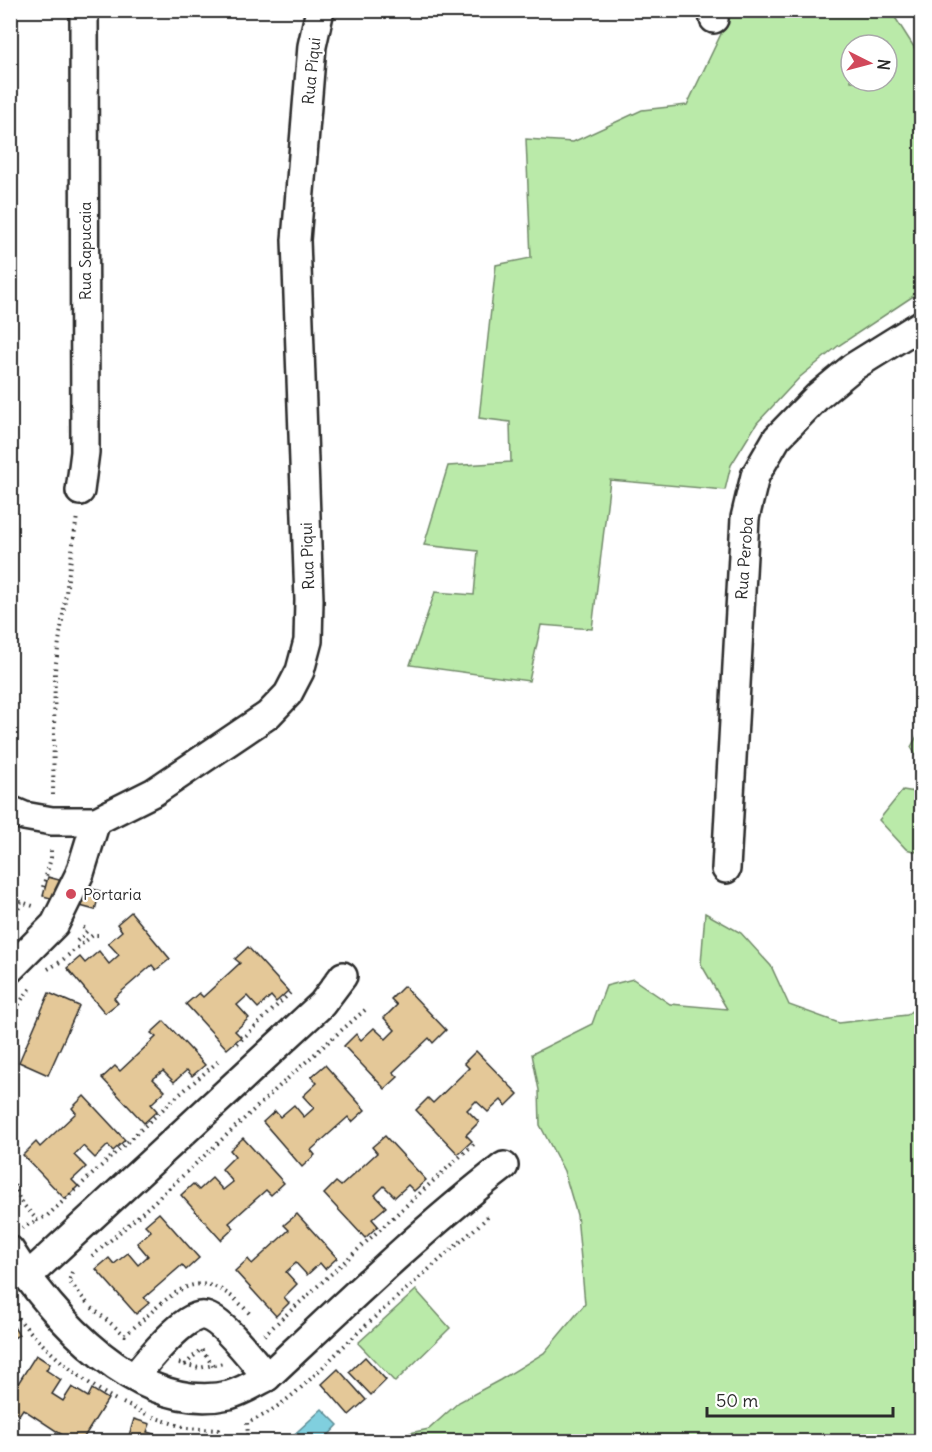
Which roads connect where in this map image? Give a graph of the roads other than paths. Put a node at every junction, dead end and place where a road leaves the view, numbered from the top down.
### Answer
1 (84, 10) edge
2 (320, 10) edge
3 (921, 324) edge
4 (80, 491) road end
5 (10, 810) edge
6 (96, 821) junction
7 (726, 870) dead end
8 (10, 969) edge
9 (343, 976) dead end
10 (504, 1166) dead end
11 (12, 1241) edge
12 (27, 1276) junction
13 (135, 1377) junction
14 (267, 1377) junction

1 - 4 street, Rua Sapucaia
2 - 6 street, Rua Piqui
3 - 7 street, Rua Peroba
5 - 6 street
6 - 8 street
9 - 12 street
10 - 14 street
11 - 12 street
12 - 13 street
13 - 14 street
13 - 14 street

